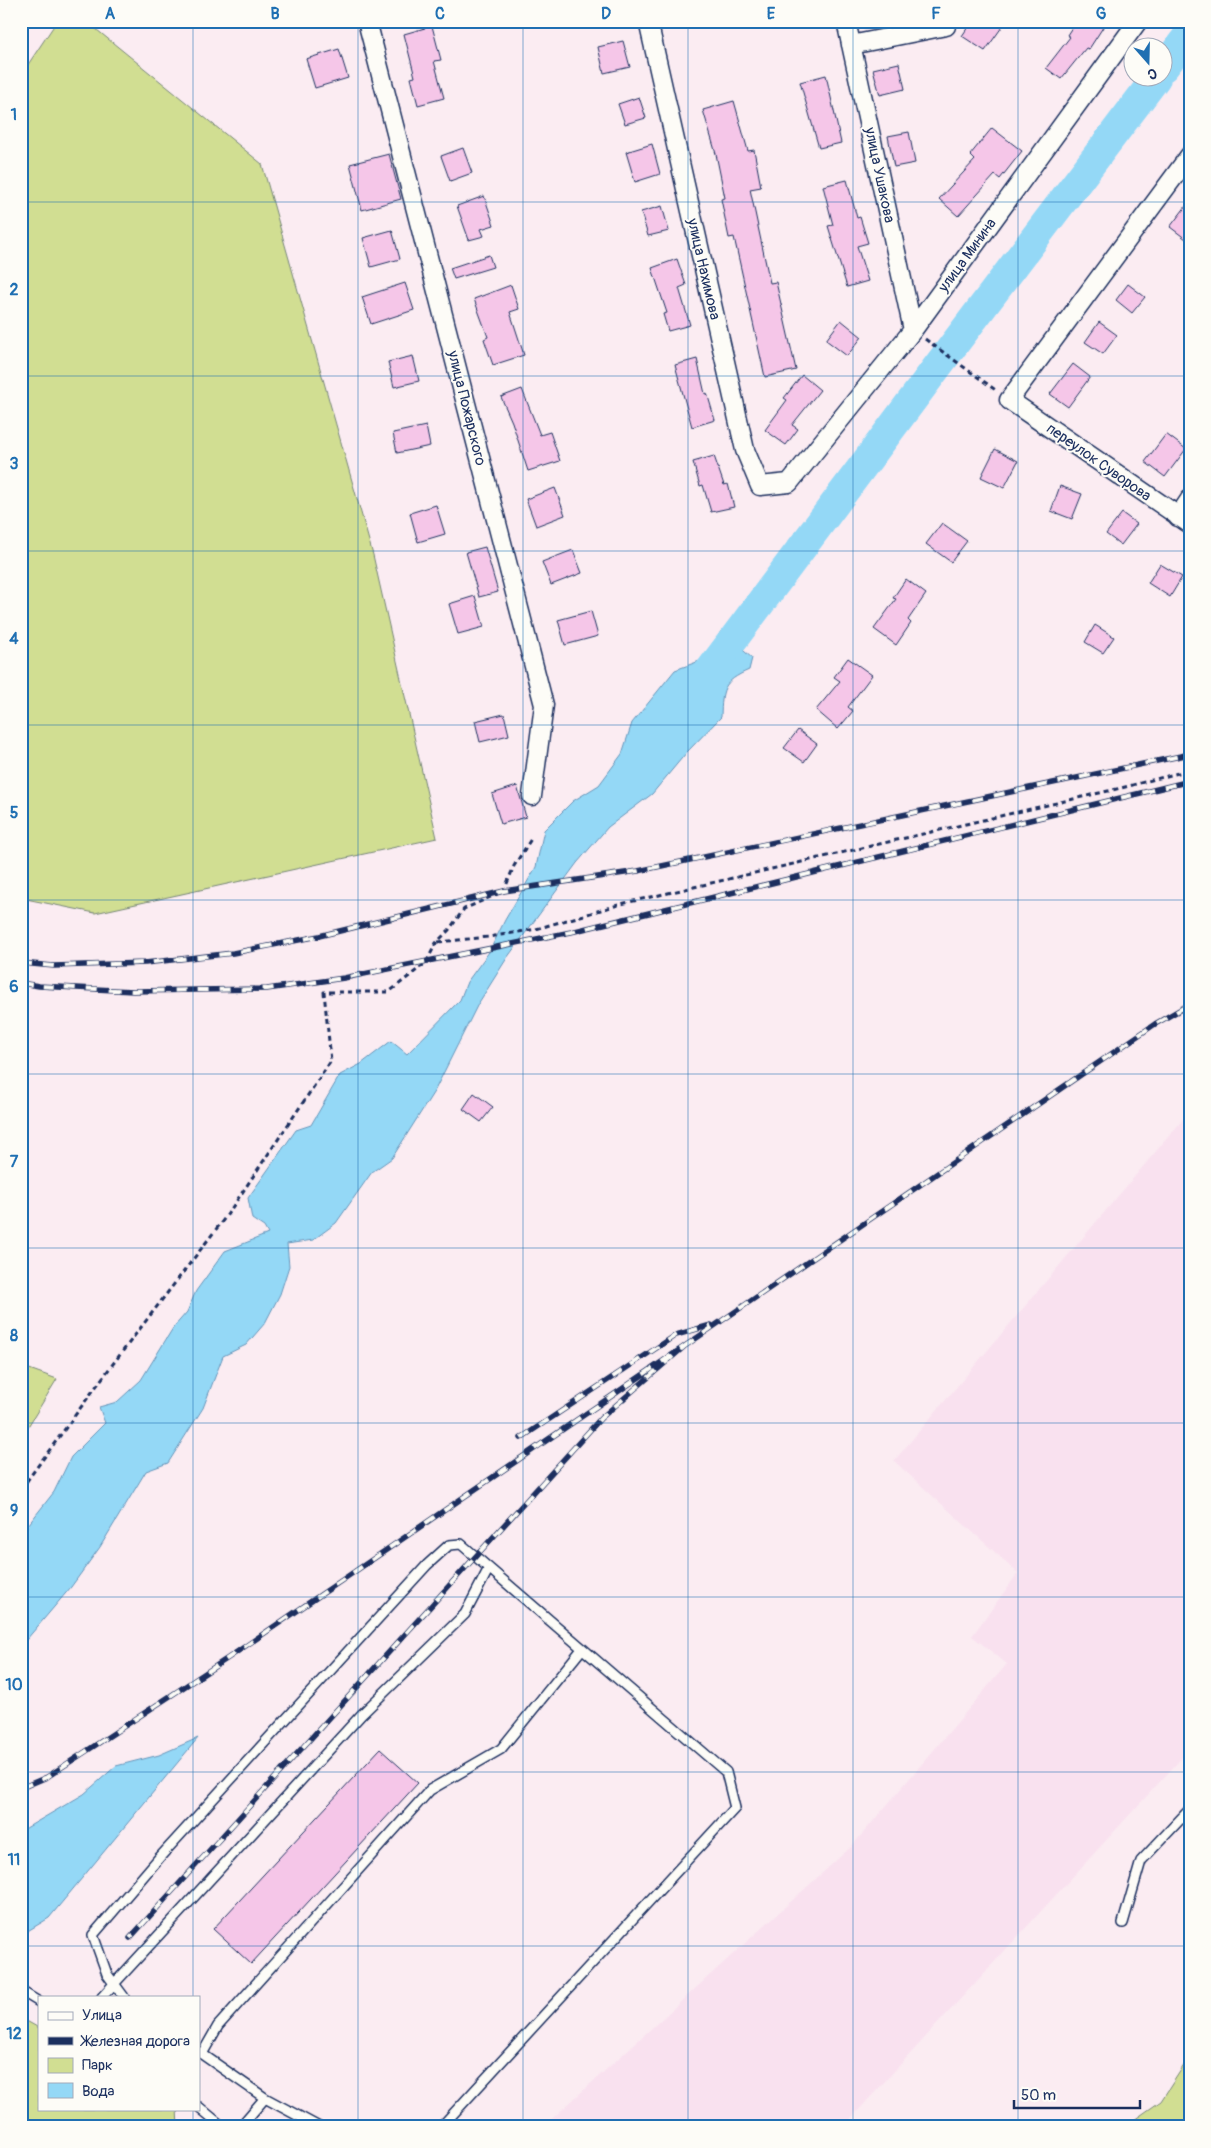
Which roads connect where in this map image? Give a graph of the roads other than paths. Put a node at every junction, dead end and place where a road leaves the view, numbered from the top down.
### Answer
1 (367, 21) edge
2 (648, 21) edge
3 (846, 21) edge
4 (947, 21) edge
5 (1138, 21) edge
6 (851, 45) junction
7 (1190, 155) edge
8 (913, 330) junction
9 (789, 482) joint
10 (1190, 499) edge
11 (1184, 520) edge
12 (532, 796) dead end
13 (489, 1568) junction
14 (582, 1648) junction
15 (1190, 1809) edge
16 (1123, 1923) dead end
17 (114, 1984) junction
18 (21, 1992) edge
19 (103, 1996) edge
20 (123, 1996) edge
21 (38, 2001) edge
22 (200, 2053) edge
23 (265, 2098) junction
24 (200, 2108) edge
25 (223, 2127) edge
26 (240, 2127) edge
27 (319, 2127) edge
28 (441, 2127) edge

1 - 12 street, улица Пожарского
2 - 9 street, улица Нахимова
3 - 6 street, улица Ушакова
4 - 6 street
5 - 8 street, улица Минина
6 - 8 street, улица Ушакова
7 - 11 street, переулок Суворова
8 - 9 street, улица Минина
10 - 11 street
13 - 14 lane
13 - 17 lane
13 - 17 lane
14 - 22 lane
14 - 28 lane
15 - 16 lane
17 - 19 lane
17 - 20 lane
18 - 21 lane
22 - 23 lane
23 - 26 lane
23 - 27 lane
24 - 25 lane

